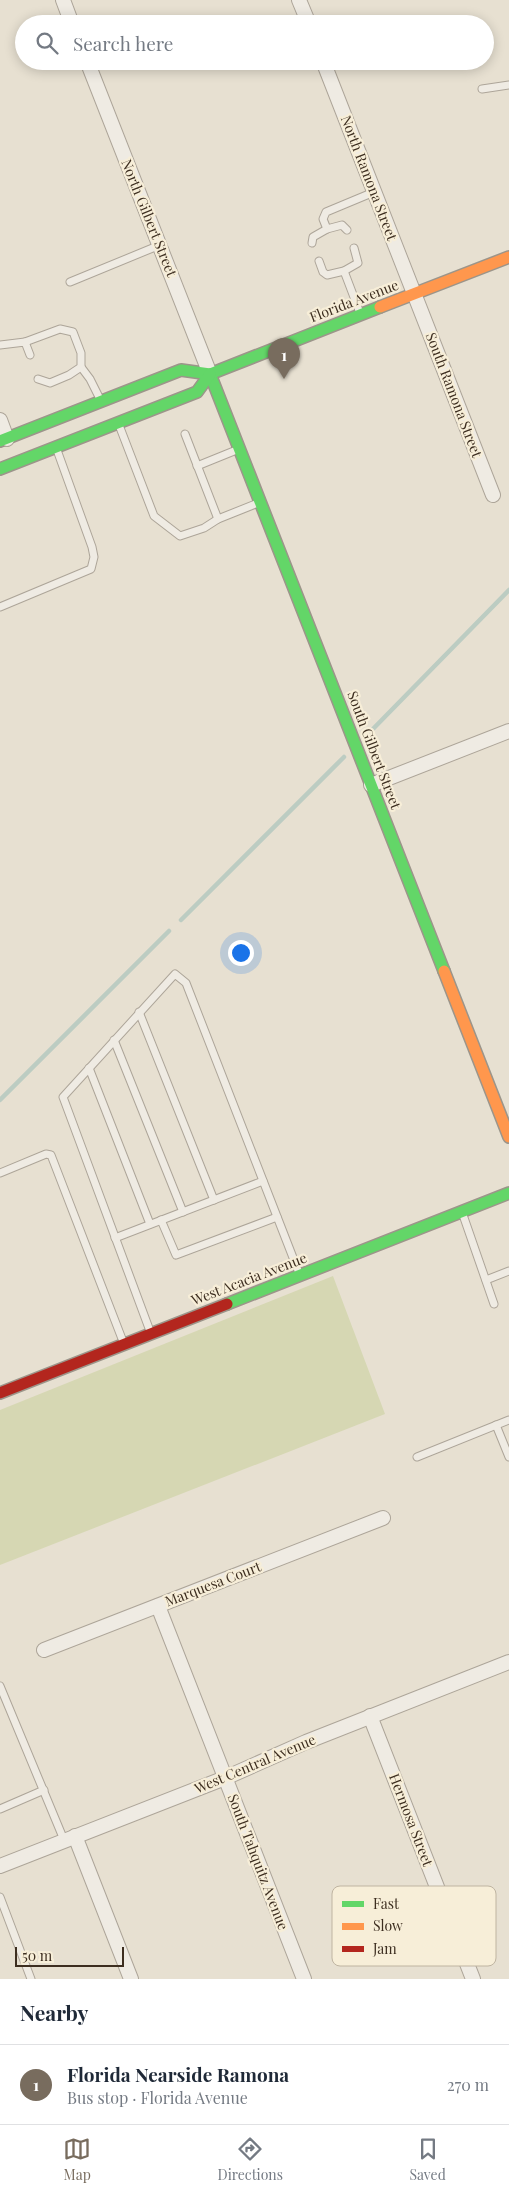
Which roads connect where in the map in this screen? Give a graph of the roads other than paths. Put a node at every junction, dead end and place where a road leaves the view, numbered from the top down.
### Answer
1 (63, 0) edge
2 (299, 0) edge
3 (69, 15) edge
4 (305, 15) edge
5 (91, 70) edge
6 (327, 70) edge
7 (509, 85) edge
8 (482, 89) dead end
9 (374, 192) junction
10 (327, 229) junction
11 (346, 230) dead end
12 (312, 243) dead end
13 (160, 245) junction
14 (354, 248) dead end
15 (509, 257) edge
16 (319, 261) dead end
17 (344, 272) junction
18 (70, 282) dead end
19 (414, 294) junction
20 (360, 315) junction
21 (25, 342) junction
22 (0, 345) edge
23 (30, 355) dead end
24 (81, 367) junction
25 (210, 374) junction
26 (38, 379) dead end
27 (102, 402) junction
28 (0, 420) edge
29 (118, 422) junction
30 (185, 434) dead end
31 (4, 440) edge
32 (56, 447) junction
33 (240, 449) junction
34 (6, 454) dead end
35 (197, 466) junction
36 (0, 469) edge
37 (493, 495) dead end
38 (260, 502) junction
39 (218, 519) junction
40 (0, 607) edge
41 (509, 731) edge
42 (371, 785) junction
43 (140, 1012) junction
44 (114, 1040) junction
45 (89, 1068) junction
46 (509, 1137) edge
47 (0, 1173) edge
48 (263, 1181) junction
49 (509, 1193) edge
50 (214, 1200) junction
51 (183, 1212) junction
52 (461, 1212) junction
53 (277, 1217) junction
54 (161, 1220) junction
55 (150, 1224) junction
56 (115, 1238) junction
57 (509, 1271) edge
58 (300, 1275) junction
59 (486, 1280) junction
60 (494, 1304) dead end
61 (151, 1334) junction
62 (124, 1344) junction
63 (0, 1393) edge
64 (509, 1420) edge
65 (496, 1425) junction
66 (417, 1457) dead end
67 (509, 1458) edge
68 (382, 1518) dead end
69 (158, 1606) junction
70 (44, 1650) dead end
71 (509, 1662) edge
72 (0, 1686) edge
73 (370, 1716) junction
74 (225, 1778) junction
75 (44, 1790) junction
76 (0, 1809) edge
77 (70, 1838) junction
78 (0, 1866) edge
79 (437, 1886) edge
80 (0, 1897) edge
81 (468, 1966) edge
82 (32, 1979) edge
83 (131, 1979) edge
84 (304, 1979) edge
85 (473, 1979) edge

1 - 3 street
2 - 4 street
5 - 13 street, North Gilbert Street
6 - 9 street, North Ramona Street
7 - 8 lane
9 - 10 lane
9 - 19 street, North Ramona Street
10 - 11 lane
10 - 12 lane
13 - 18 lane
13 - 25 street, North Gilbert Street
14 - 17 lane
15 - 19 street, Florida Avenue
16 - 17 lane
17 - 20 lane
19 - 20 street, Florida Avenue
19 - 37 street, South Ramona Street
20 - 25 street, Florida Avenue
21 - 22 lane
21 - 23 lane
21 - 24 lane
24 - 26 lane
24 - 27 lane
25 - 27 street, Florida Avenue
25 - 29 street, Florida Avenue
25 - 33 street, South Gilbert Street
27 - 31 street, Florida Avenue
28 - 31 street
29 - 32 street, Florida Avenue
29 - 39 lane
30 - 35 lane
31 - 34 street
32 - 36 street, Florida Avenue
32 - 40 lane
33 - 35 lane
33 - 38 street, South Gilbert Street
35 - 39 lane
38 - 39 lane
38 - 42 street, South Gilbert Street
41 - 42 street
42 - 46 street, South Gilbert Street
43 - 44 lane
43 - 48 lane
43 - 50 lane
44 - 45 lane
44 - 51 lane
45 - 55 lane
45 - 56 lane
47 - 62 lane
48 - 50 lane
48 - 53 lane
49 - 52 street, West Acacia Avenue
50 - 51 lane
51 - 54 lane
52 - 58 street, West Acacia Avenue
52 - 59 lane
53 - 54 lane
53 - 58 lane
54 - 55 lane
55 - 56 lane
56 - 61 lane
57 - 59 lane
58 - 61 street, West Acacia Avenue
59 - 60 lane
61 - 62 street, West Acacia Avenue
62 - 63 street, West Acacia Avenue
64 - 65 lane
65 - 66 lane
65 - 67 lane
68 - 69 street, Marquesa Court
69 - 70 street, Marquesa Court
69 - 74 street, South Tahquitz Avenue
71 - 73 street, West Central Avenue
72 - 75 lane
73 - 74 street, West Central Avenue
73 - 79 street, Hermosa Street
74 - 77 street, West Central Avenue
74 - 84 street, South Tahquitz Avenue
75 - 76 lane
75 - 77 lane
77 - 78 street, West Central Avenue
77 - 83 street
80 - 82 lane
81 - 85 street, Hermosa Street

